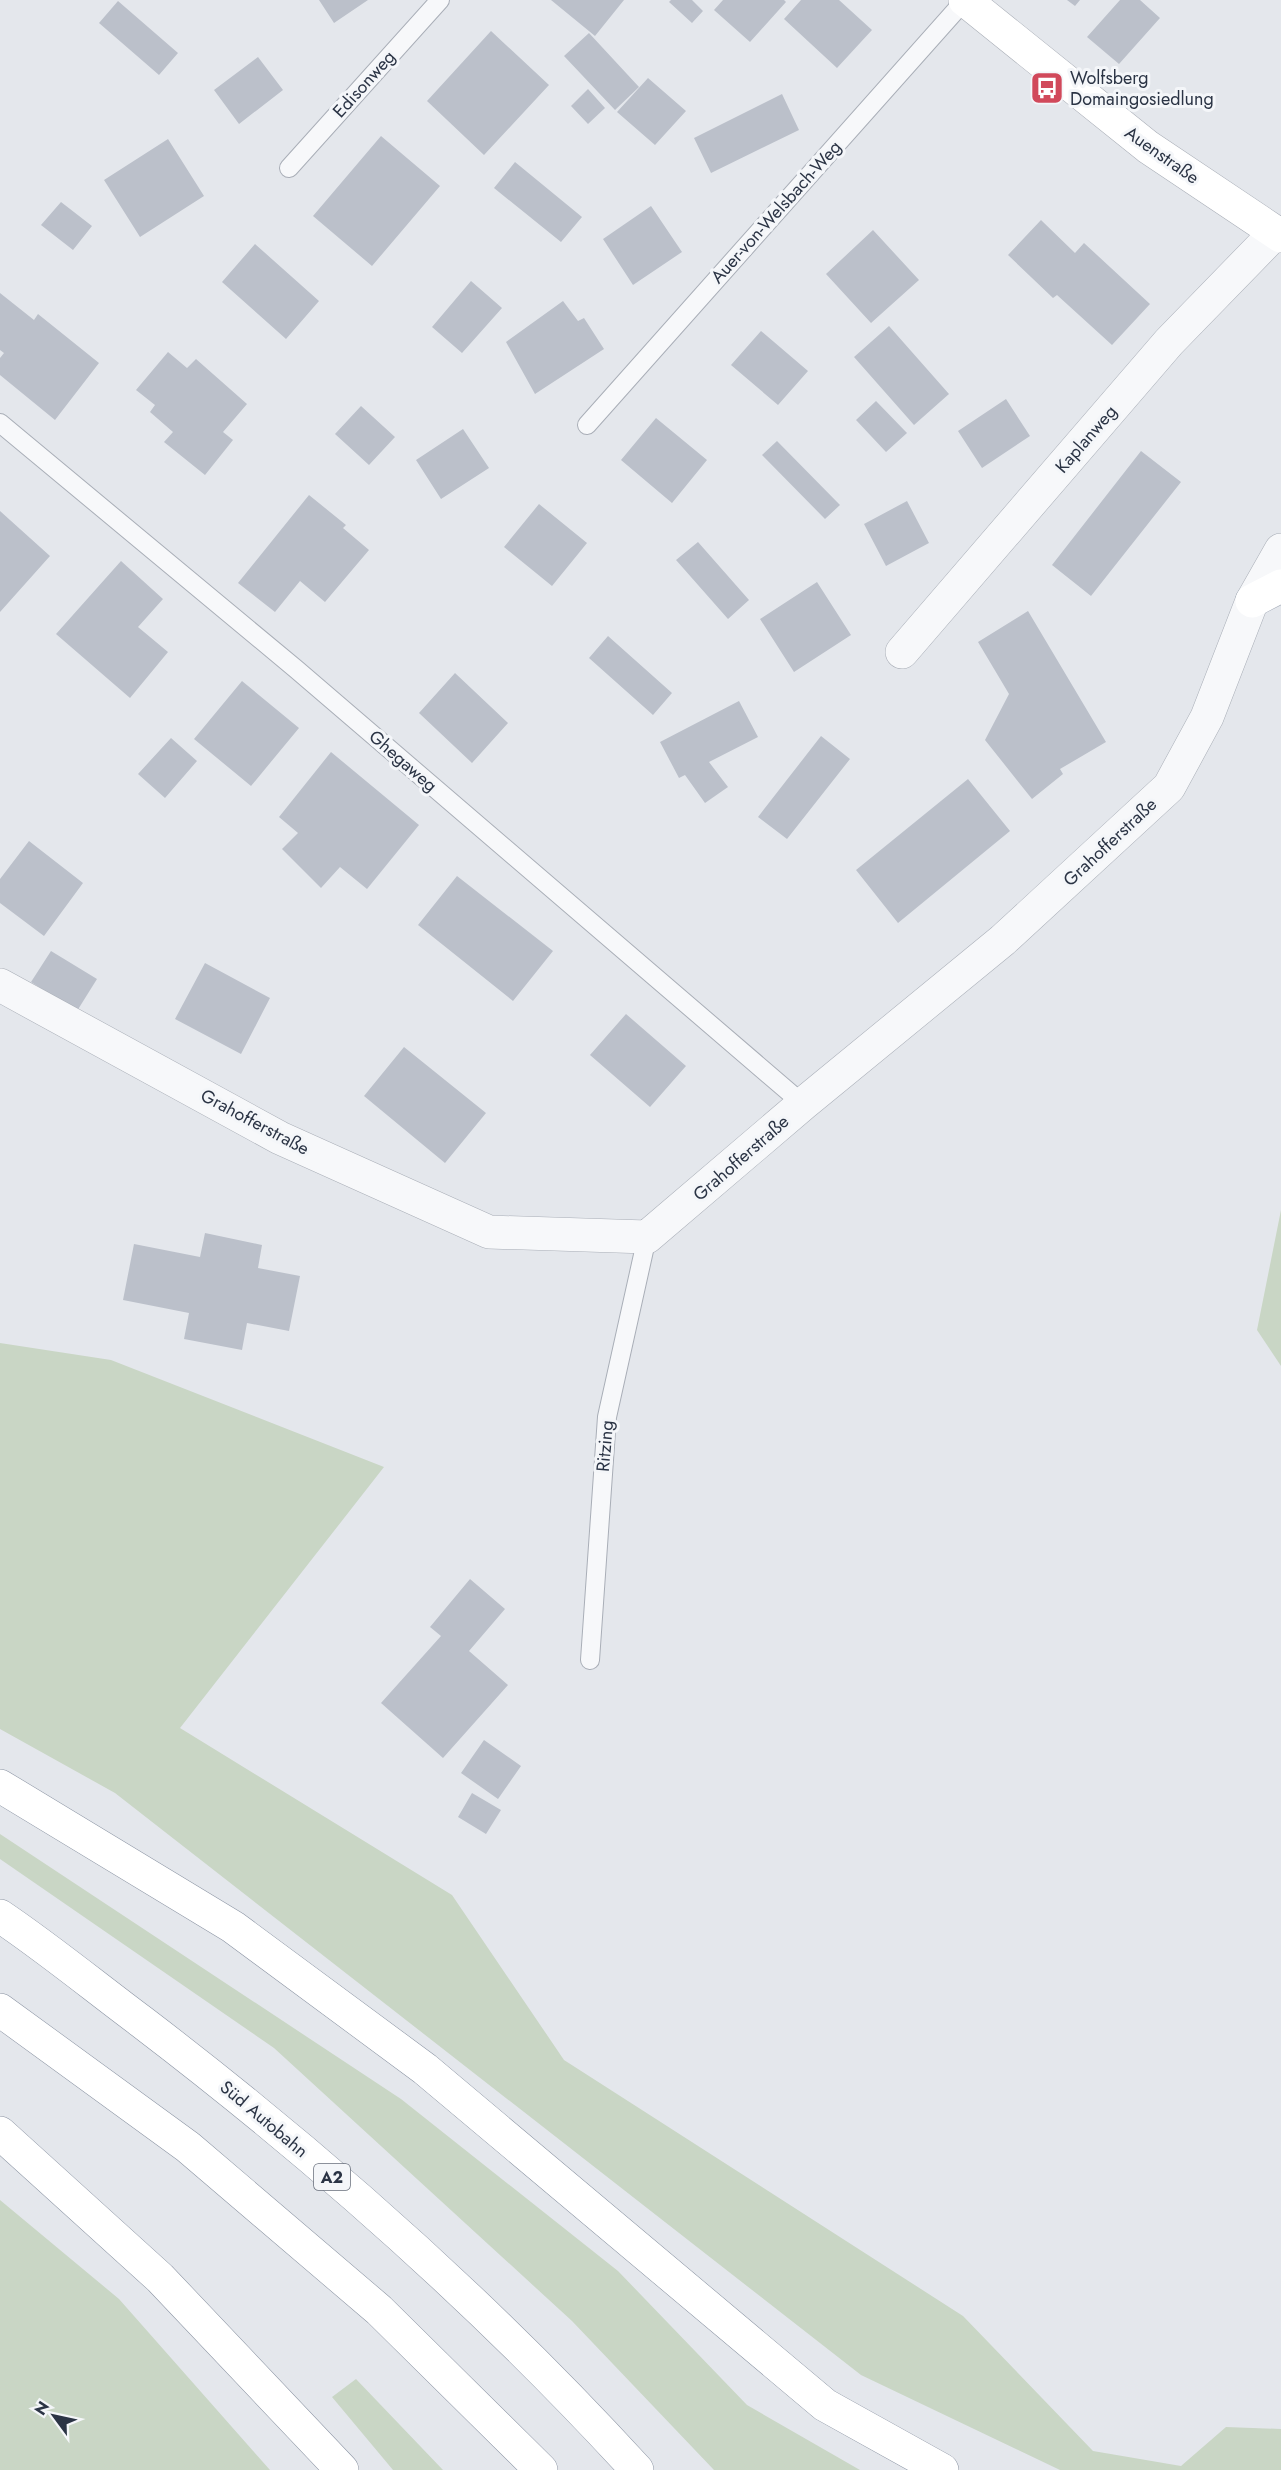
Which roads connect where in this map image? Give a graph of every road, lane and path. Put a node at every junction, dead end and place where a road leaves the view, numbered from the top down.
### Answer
1 (440, 0) edge
2 (965, 0) edge
3 (289, 168) dead end
4 (1279, 234) edge
5 (0, 423) edge
6 (587, 425) dead end
7 (1281, 550) edge
8 (1281, 586) edge
9 (1252, 601) junction
10 (902, 652) dead end
11 (0, 985) edge
12 (802, 1104) junction
13 (647, 1237) junction
14 (590, 1660) dead end
15 (0, 1786) edge
16 (0, 1916) edge
17 (0, 2010) edge
18 (0, 2133) edge
19 (342, 2470) edge
20 (541, 2470) edge
21 (637, 2470) edge
22 (942, 2470) edge

1 - 3 lane, Edisonweg
2 - 4 main road, Auenstraße
2 - 6 lane, Auer-von-Welsbach-Weg
4 - 10 street, Kaplanweg
5 - 12 lane, Ghegaweg
7 - 9 street, Grahofferstraße
8 - 9 main road
9 - 12 street, Grahofferstraße
11 - 13 street, Grahofferstraße
12 - 13 street, Grahofferstraße
13 - 14 lane, Ritzing
15 - 22 main road
16 - 21 main road, Süd Autobahn / A2
17 - 20 main road
18 - 19 main road

